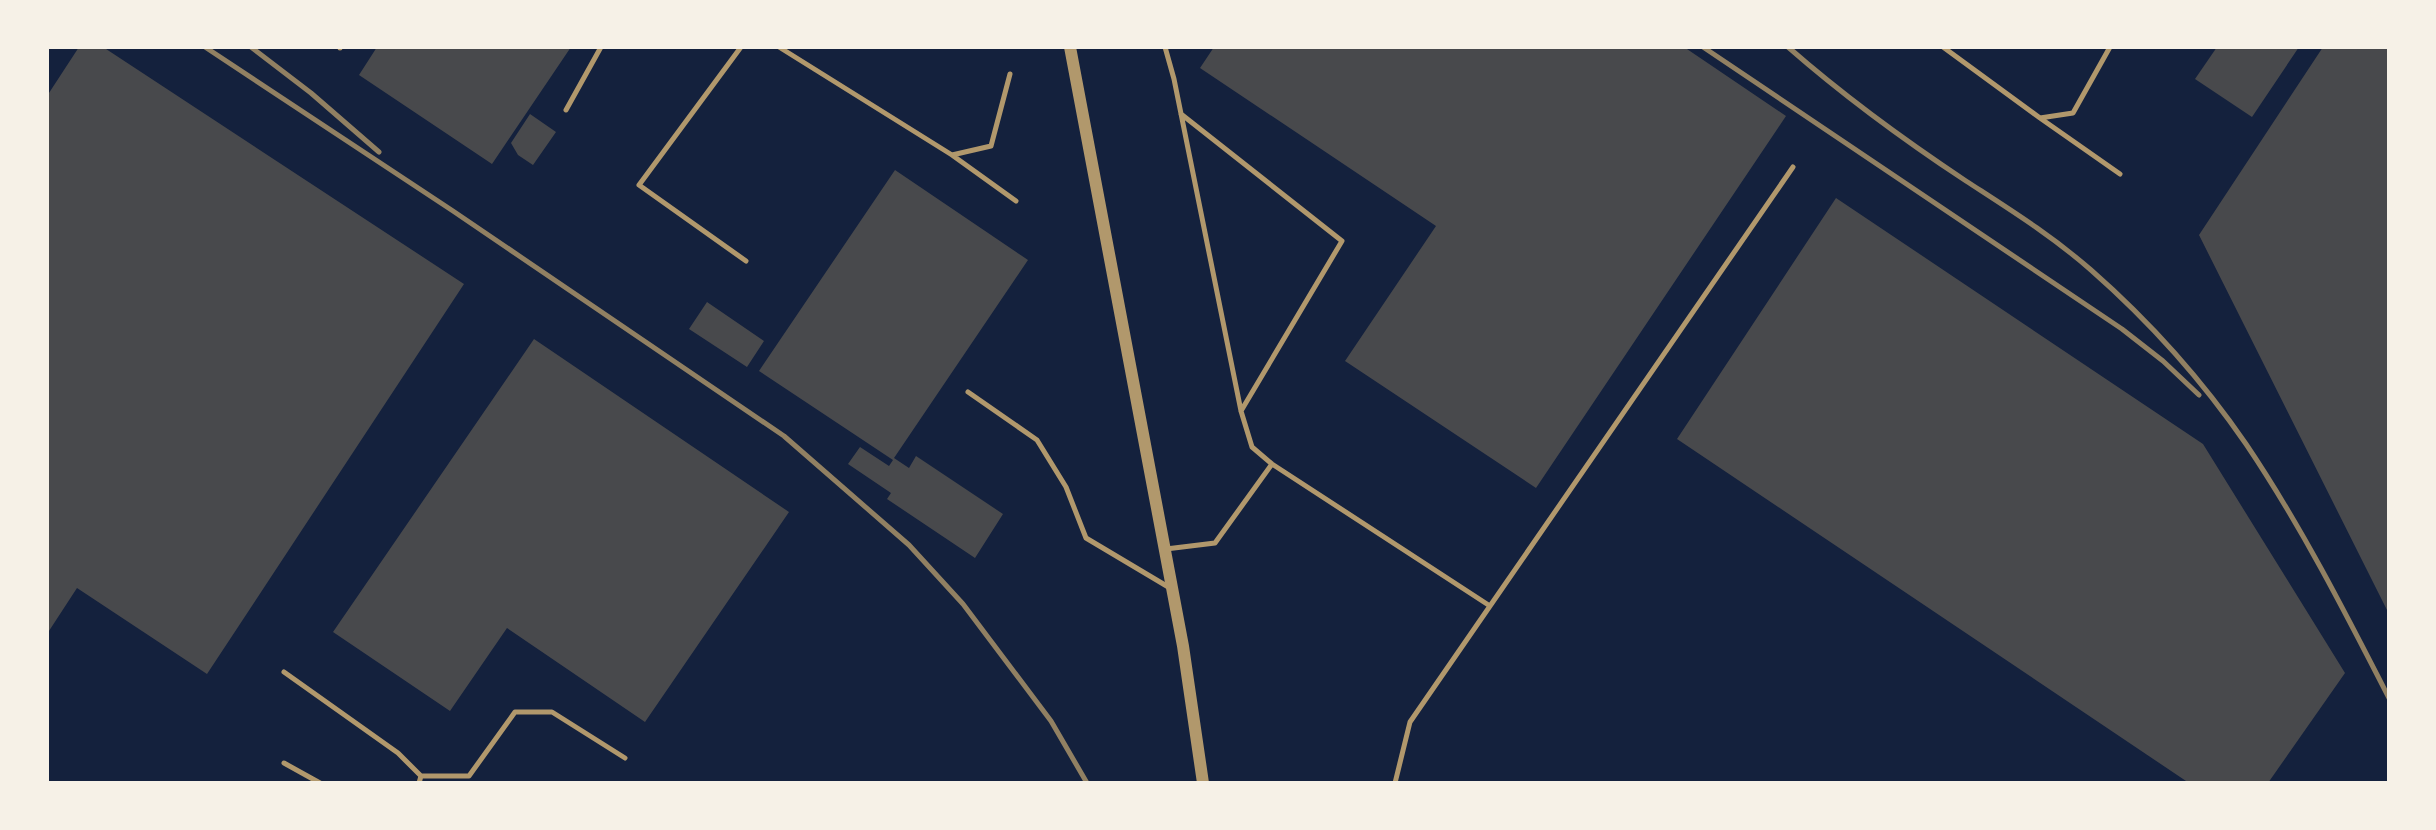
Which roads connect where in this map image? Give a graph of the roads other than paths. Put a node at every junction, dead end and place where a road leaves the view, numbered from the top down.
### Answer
1 (601, 47) edge
2 (741, 47) edge
3 (779, 47) edge
4 (1070, 47) edge
5 (1165, 47) edge
6 (1943, 47) edge
7 (2110, 47) edge
8 (1010, 74) dead end
9 (566, 110) dead end
10 (1181, 114) junction
11 (2040, 118) junction
12 (952, 155) junction
13 (1793, 167) dead end
14 (2120, 174) dead end
15 (1016, 201) dead end
16 (746, 261) dead end
17 (968, 392) dead end
18 (1241, 411) junction
19 (1272, 464) junction
20 (1165, 550) junction
21 (1172, 590) junction
22 (1490, 606) junction
23 (284, 672) dead end
24 (625, 758) dead end
25 (284, 763) dead end
26 (421, 776) junction
27 (320, 783) edge
28 (419, 783) edge
29 (1203, 783) edge
30 (1395, 783) edge

1 - 9 lane
2 - 16 lane
3 - 12 lane
4 - 20 street
5 - 10 lane
6 - 11 lane
7 - 11 lane
8 - 12 lane
10 - 18 lane
10 - 18 lane
11 - 14 lane
12 - 15 lane
13 - 22 lane
17 - 21 lane
18 - 19 lane
19 - 20 lane
19 - 22 lane
20 - 21 street
21 - 29 street
22 - 30 lane
23 - 26 lane
24 - 26 lane
25 - 27 lane
26 - 28 lane

